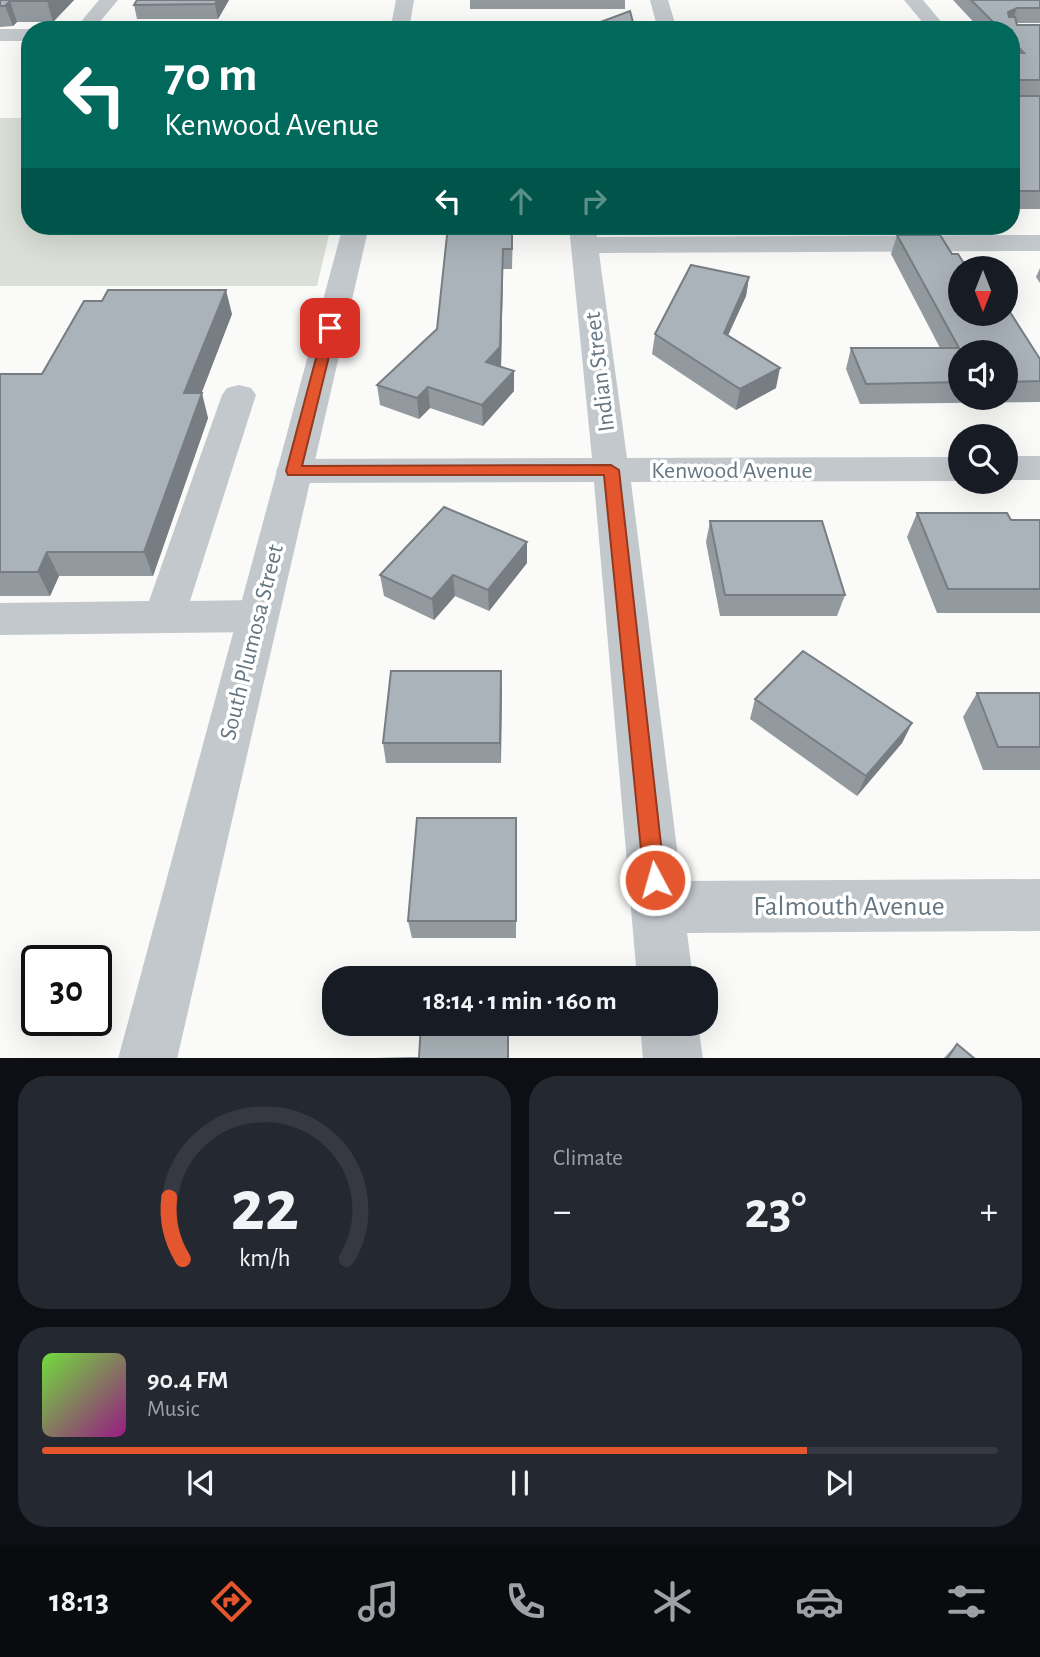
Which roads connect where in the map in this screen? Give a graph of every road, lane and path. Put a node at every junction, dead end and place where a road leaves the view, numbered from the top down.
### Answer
1 (109, 0) edge
2 (405, 0) edge
3 (659, 0) edge
4 (913, 0) edge
5 (91, 21) edge
6 (401, 21) edge
7 (665, 21) edge
8 (931, 21) edge
9 (0, 35) edge
10 (21, 35) edge
11 (354, 235) edge
12 (583, 235) edge
13 (1040, 243) edge
14 (239, 396) dead end
15 (948, 468) edge
16 (1018, 468) edge
17 (1040, 468) edge
18 (611, 470) junction
19 (294, 471) junction
20 (258, 616) junction
21 (164, 617) junction
22 (0, 619) edge
23 (1040, 905) edge
24 (658, 907) junction
25 (664, 966) edge
26 (670, 1036) edge
27 (147, 1058) edge
28 (673, 1058) edge

1 - 5 street
2 - 6 street
3 - 7 street
4 - 8 street
9 - 10 street
11 - 19 street, South Plumosa Street
12 - 13 street
12 - 18 street, Indian Street
14 - 21 street
15 - 18 street, Kenwood Avenue
16 - 17 street
18 - 19 street, Kenwood Avenue
18 - 24 street, Indian Street
19 - 20 street, South Plumosa Street
20 - 21 street
20 - 27 street, South Plumosa Street
21 - 22 street
23 - 24 street, Falmouth Avenue
24 - 25 street, Indian Street
26 - 28 street

